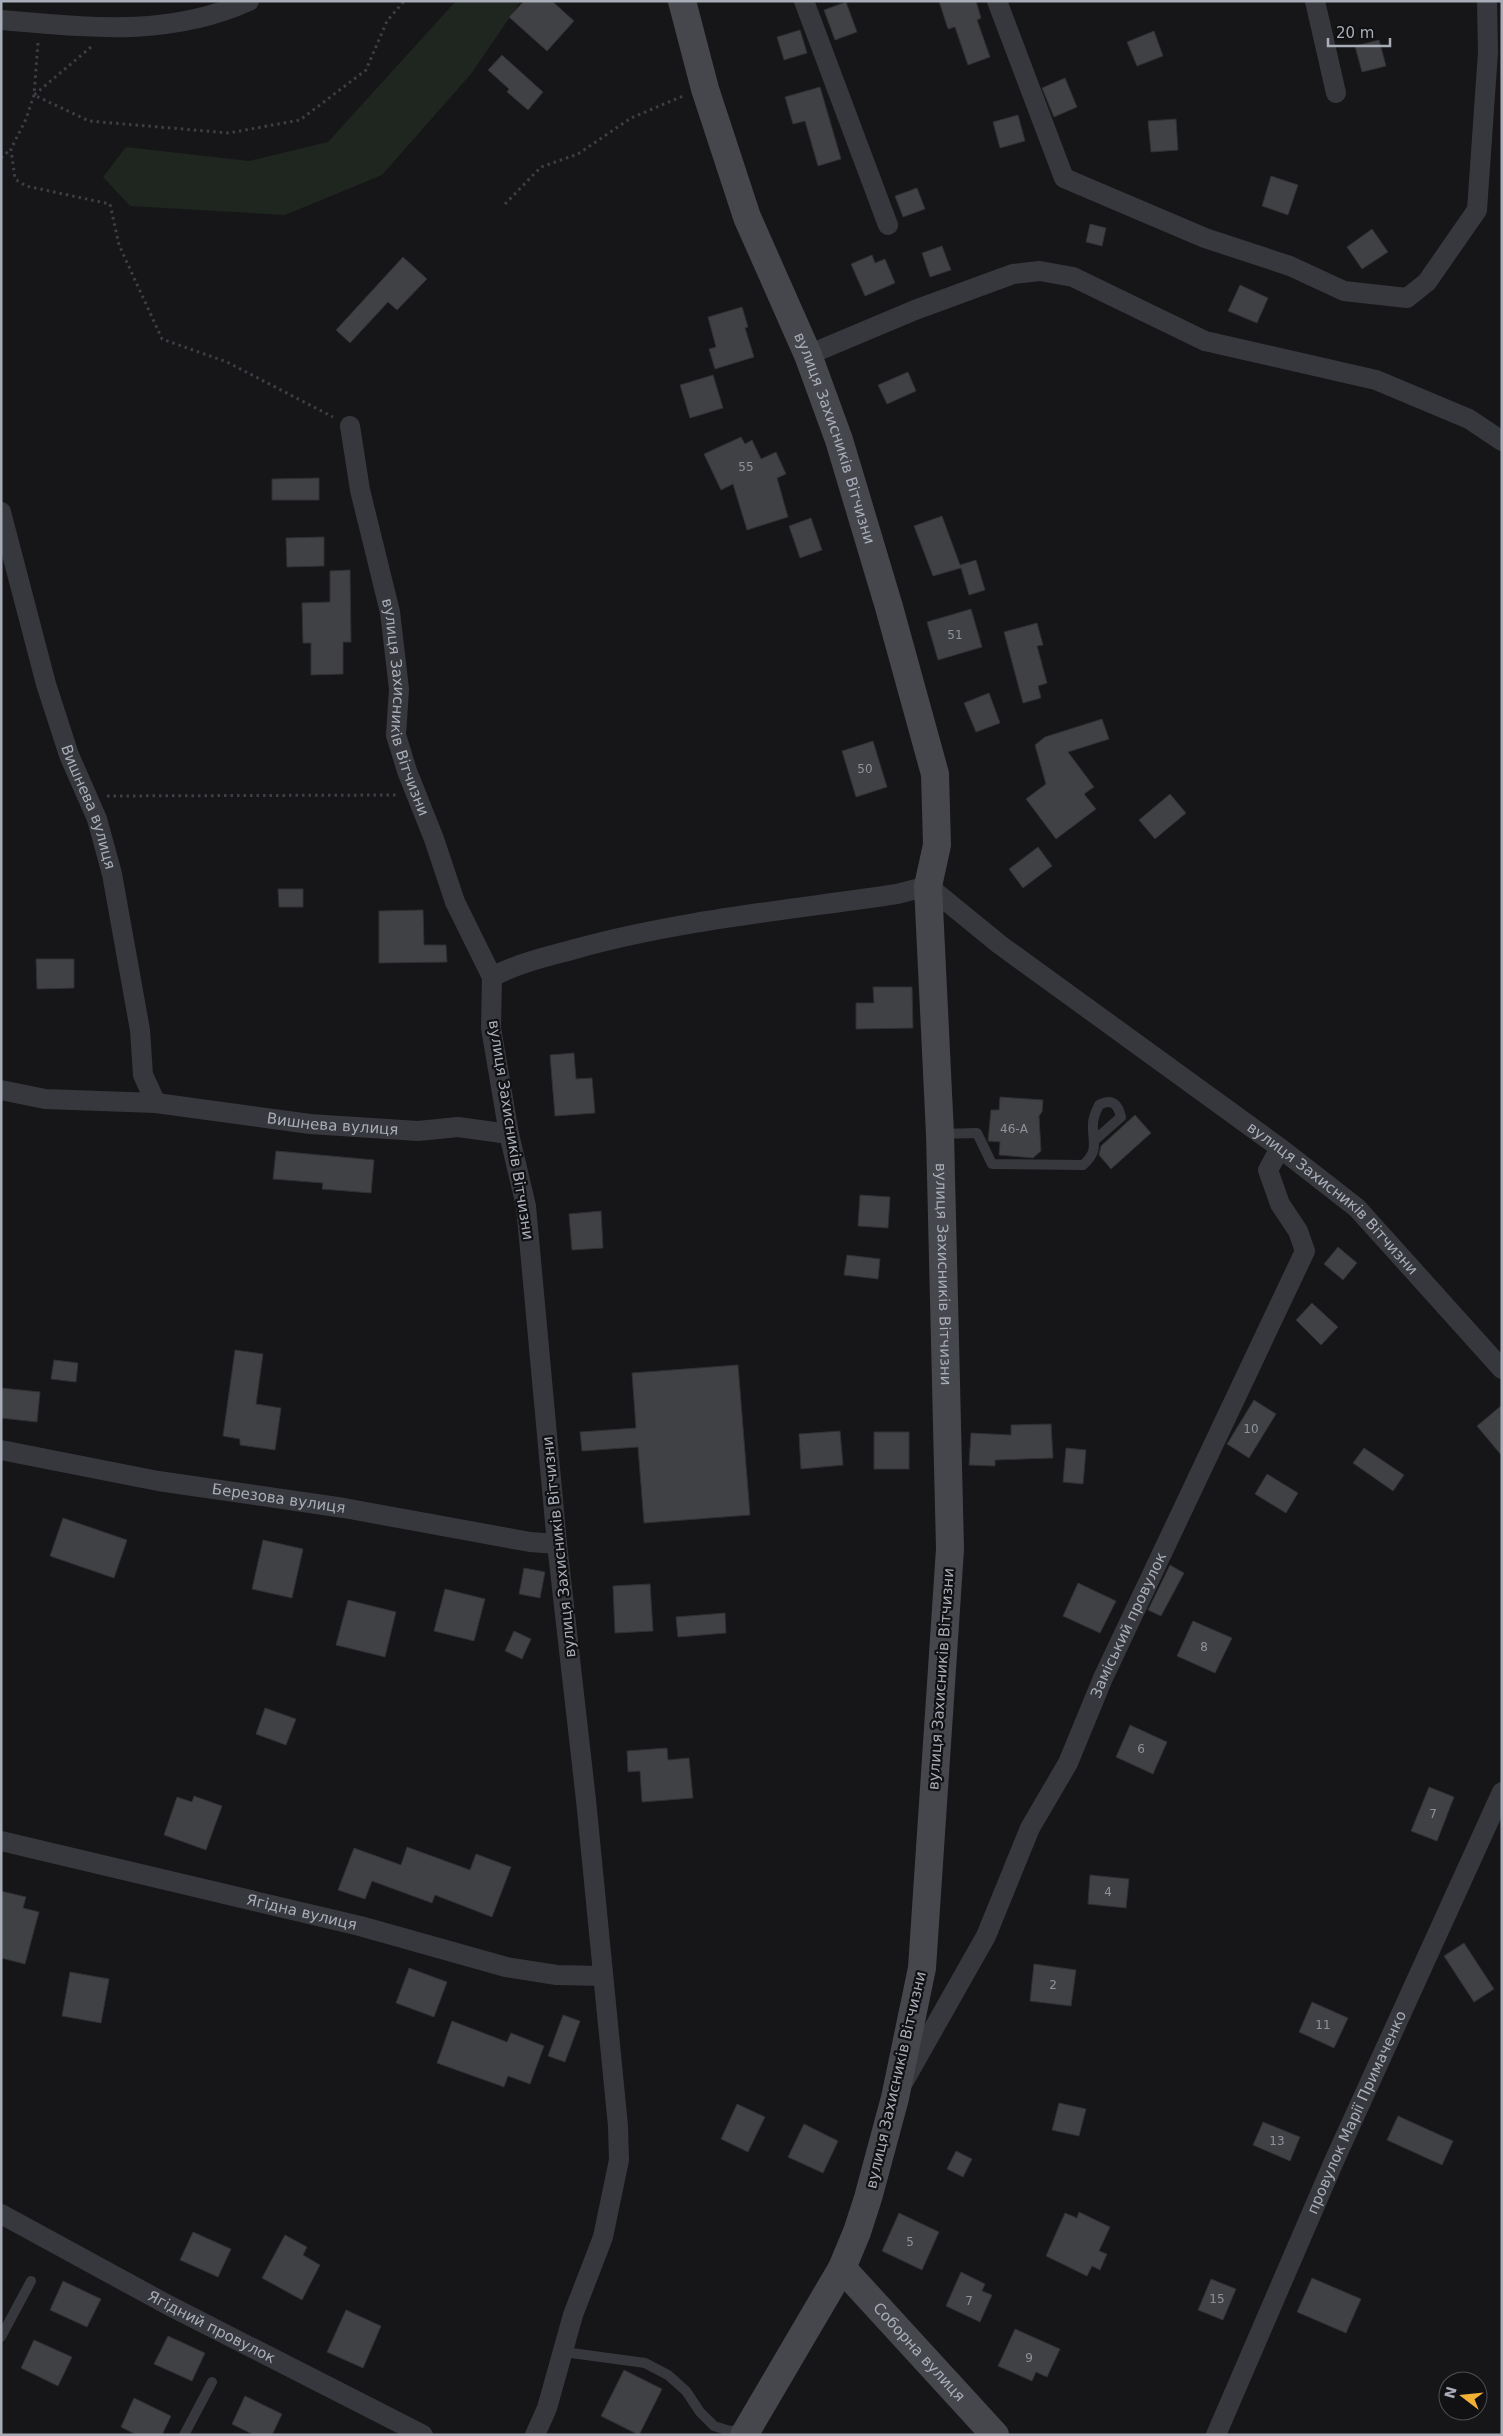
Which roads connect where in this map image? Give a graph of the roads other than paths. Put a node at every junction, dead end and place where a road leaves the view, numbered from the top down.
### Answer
1 (248, 1) edge
2 (682, 1) edge
3 (804, 1) edge
4 (997, 1) edge
5 (1316, 1) edge
6 (1486, 1) edge
7 (1, 20) edge
8 (1336, 93) dead end
9 (888, 225) dead end
10 (808, 355) junction
11 (350, 426) road end
12 (1502, 441) edge
13 (1, 512) edge
14 (928, 886) junction
15 (492, 977) junction
16 (1, 1090) edge
17 (156, 1103) junction
18 (509, 1134) junction
19 (940, 1134) junction
20 (1096, 1139) dead end
21 (1280, 1148) junction
22 (1502, 1369) edge
23 (1, 1450) edge
24 (557, 1544) junction
25 (1502, 1792) edge
26 (1, 1841) edge
27 (603, 1976) junction
28 (894, 2098) junction
29 (1, 2214) edge
30 (842, 2268) junction
31 (31, 2281) dead end
32 (1, 2337) edge
33 (564, 2352) junction
34 (212, 2382) dead end
35 (746, 2432) edge
36 (184, 2435) edge
37 (423, 2435) edge
38 (535, 2435) edge
39 (995, 2435) edge
40 (1216, 2435) edge

1 - 7 street
2 - 10 street, вулиця Захисників Вітчизни
3 - 9 street
4 - 6 street
5 - 8 street
10 - 12 street
10 - 14 street, вулиця Захисників Вітчизни
11 - 15 street, вулиця Захисників Вітчизни
13 - 17 street, Вишнева вулиця
14 - 15 street
14 - 19 street, вулиця Захисників Вітчизни
14 - 21 street, вулиця Захисників Вітчизни
15 - 18 street, вулиця Захисників Вітчизни
16 - 17 street, Вишнева вулиця
17 - 18 street, Вишнева вулиця
18 - 24 street, вулиця Захисників Вітчизни
19 - 20 lane
19 - 28 street, вулиця Захисників Вітчизни
21 - 22 street, вулиця Захисників Вітчизни
21 - 28 street, Заміський провулок
23 - 24 street, Березова вулиця
24 - 27 street, вулиця Захисників Вітчизни
25 - 40 street, провулок Марії Примаченко
26 - 27 street, Ягідна вулиця
27 - 33 street, вулиця Захисників Вітчизни
28 - 30 street, вулиця Захисників Вітчизни
29 - 37 street, Ягідний провулок
30 - 35 street, вулиця Захисників Вітчизни
30 - 39 street, Соборна вулиця
31 - 32 lane
33 - 35 lane
33 - 38 street, вулиця Захисників Вітчизни
34 - 36 lane

